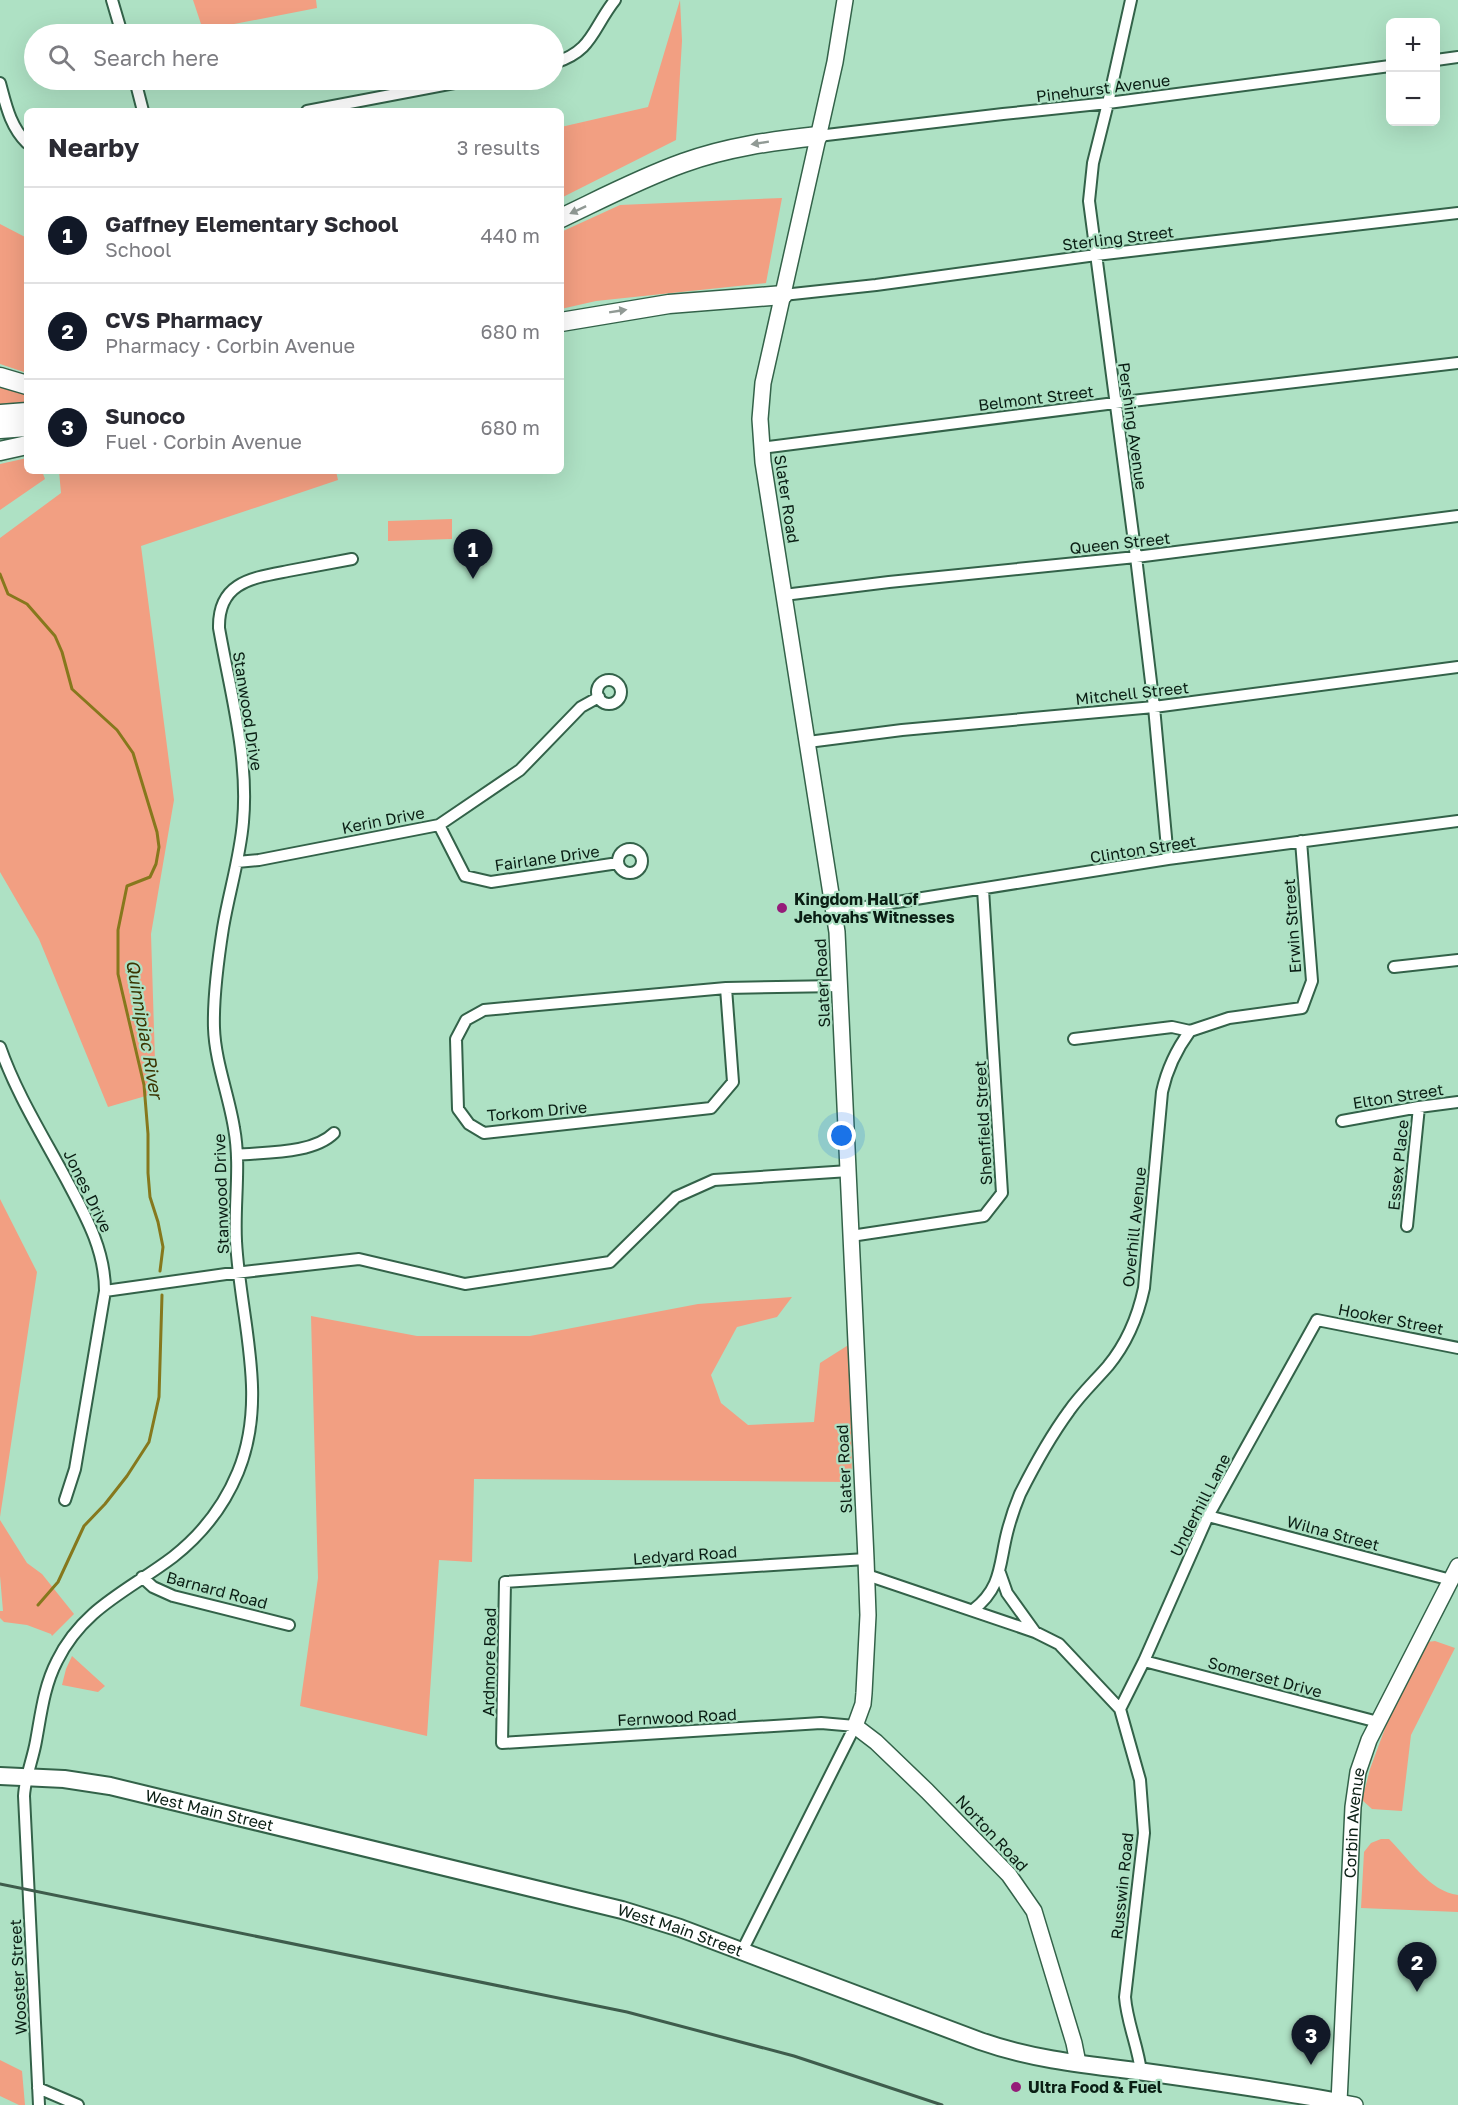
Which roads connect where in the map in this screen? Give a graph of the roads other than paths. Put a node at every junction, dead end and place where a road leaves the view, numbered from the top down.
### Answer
1 (112, 0) edge
2 (615, 0) edge
3 (845, 0) edge
4 (1131, 0) edge
5 (119, 24) edge
6 (1458, 57) edge
7 (1440, 59) edge
8 (564, 60) edge
9 (1386, 67) edge
10 (0, 83) edge
11 (138, 90) edge
12 (417, 90) edge
13 (1108, 103) junction
14 (143, 108) edge
15 (323, 108) edge
16 (818, 136) junction
17 (24, 140) edge
18 (1458, 213) edge
19 (564, 217) edge
20 (1096, 255) junction
21 (783, 295) junction
22 (564, 322) edge
23 (1458, 363) edge
24 (0, 377) edge
25 (24, 384) edge
26 (1115, 403) junction
27 (24, 412) edge
28 (0, 414) edge
29 (24, 427) edge
30 (0, 429) edge
31 (24, 446) edge
32 (761, 448) junction
33 (0, 451) edge
34 (1458, 516) edge
35 (1136, 557) junction
36 (352, 559) dead end
37 (784, 595) junction
38 (1458, 667) edge
39 (599, 697) dead end
40 (1154, 707) junction
41 (808, 742) junction
42 (1458, 821) edge
43 (439, 825) junction
44 (1301, 841) junction
45 (1168, 860) junction
46 (237, 862) junction
47 (618, 863) dead end
48 (983, 889) junction
49 (834, 912) junction
50 (1458, 960) edge
51 (1394, 967) dead end
52 (840, 986) junction
53 (726, 988) junction
54 (1190, 1031) junction
55 (1074, 1039) dead end
56 (0, 1047) edge
57 (1458, 1102) edge
58 (1419, 1107) junction
59 (1342, 1120) dead end
60 (334, 1132) dead end
61 (237, 1155) junction
62 (849, 1171) junction
63 (1407, 1226) dead end
64 (852, 1236) junction
65 (239, 1272) junction
66 (105, 1291) junction
67 (1317, 1320) joint
68 (1458, 1348) edge
69 (65, 1500) dead end
70 (1208, 1516) junction
71 (866, 1559) junction
72 (1000, 1573) junction
73 (1454, 1573) edge
74 (867, 1575) junction
75 (142, 1577) junction
76 (505, 1582) joint
77 (973, 1610) junction
78 (289, 1624) dead end
79 (1035, 1632) junction
80 (1144, 1661) junction
81 (1120, 1709) junction
82 (1378, 1722) junction
83 (855, 1726) junction
84 (502, 1743) joint
85 (0, 1776) edge
86 (26, 1776) junction
87 (742, 1951) junction
88 (1077, 2063) junction
89 (1141, 2072) junction
90 (39, 2088) junction
91 (1344, 2104) edge
92 (39, 2105) edge
93 (78, 2105) edge

1 - 5 street
2 - 8 street
3 - 16 main road, Slater Road
4 - 13 street, Pershing Avenue
6 - 7 street
9 - 13 street, Pinehurst Avenue
10 - 17 street
11 - 14 street
12 - 15 street
13 - 16 street, Pinehurst Avenue
13 - 20 street, Pershing Avenue
16 -> 19 highway
16 - 21 main road, Slater Road
18 - 20 street, Sterling Street
20 - 21 street, Sterling Street
20 - 26 street, Pershing Avenue
22 -> 21 highway
21 - 32 main road, Slater Road
23 - 26 street, Belmont Street
24 - 25 highway
26 - 32 street, Belmont Street
26 - 35 street, Pershing Avenue
27 - 28 highway
29 - 30 highway
31 - 33 highway
32 - 37 main road, Slater Road
34 - 35 street, Queen Street
35 - 37 street, Queen Street
35 - 40 street, Pershing Avenue
36 - 46 street, Stanwood Drive
37 - 41 main road, Slater Road
38 - 40 street, Mitchell Street
39 - 43 street, Kerin Drive
40 - 41 street, Mitchell Street
40 - 45 street, Pershing Avenue
41 - 49 main road, Slater Road
42 - 44 street, Clinton Street
43 - 46 street, Kerin Drive
43 - 47 street, Fairlane Drive
44 - 45 street, Clinton Street
44 - 54 street, Erwin Street
45 - 48 street, Clinton Street
46 - 61 street, Stanwood Drive
48 - 49 street, Clinton Street
48 - 64 street, Shenfield Street
49 - 52 main road, Slater Road
50 - 51 street
52 - 53 street, Torkom Drive
52 - 62 main road, Slater Road
53 - 53 street, Torkom Drive
54 - 55 street
54 - 72 street, Overhill Avenue
56 - 66 street, Jones Drive
57 - 58 street, Elton Street
58 - 59 street, Elton Street
58 - 63 street, Essex Place
60 - 61 street
61 - 65 street, Stanwood Drive
62 - 64 main road, Slater Road
62 - 65 street
64 - 71 main road, Slater Road
65 - 66 street
65 - 75 street, Stanwood Drive
66 - 69 street, Jones Drive
67 - 68 street, Hooker Street
67 - 70 street, Underhill Lane
70 - 73 street, Wilna Street
70 - 80 street, Underhill Lane
71 - 74 main road, Slater Road
71 - 76 street, Ledyard Road
72 - 77 street, Overhill Avenue
72 - 79 street
73 - 82 main road, Corbin Avenue
74 - 77 street, Russwin Road
74 - 83 main road, Slater Road
75 - 78 street, Barnard Road
75 - 86 street, Stanwood Drive
76 - 84 street, Ardmore Road
77 - 79 street, Russwin Road
79 - 81 street, Russwin Road
80 - 81 street, Underhill Lane
80 - 82 street, Somerset Drive
81 - 89 street, Russwin Road
82 - 91 main road, Corbin Avenue
83 - 84 street, Fernwood Road
83 - 87 street, Slater Road
83 - 88 main road, Norton Road
85 - 86 main road, West Main Street
86 - 87 main road, West Main Street
86 - 90 street, Wooster Street
87 - 88 main road, West Main Street
88 - 89 main road, West Main Street
89 - 91 main road, West Main Street
90 - 92 street, Wooster Street
90 - 93 street

